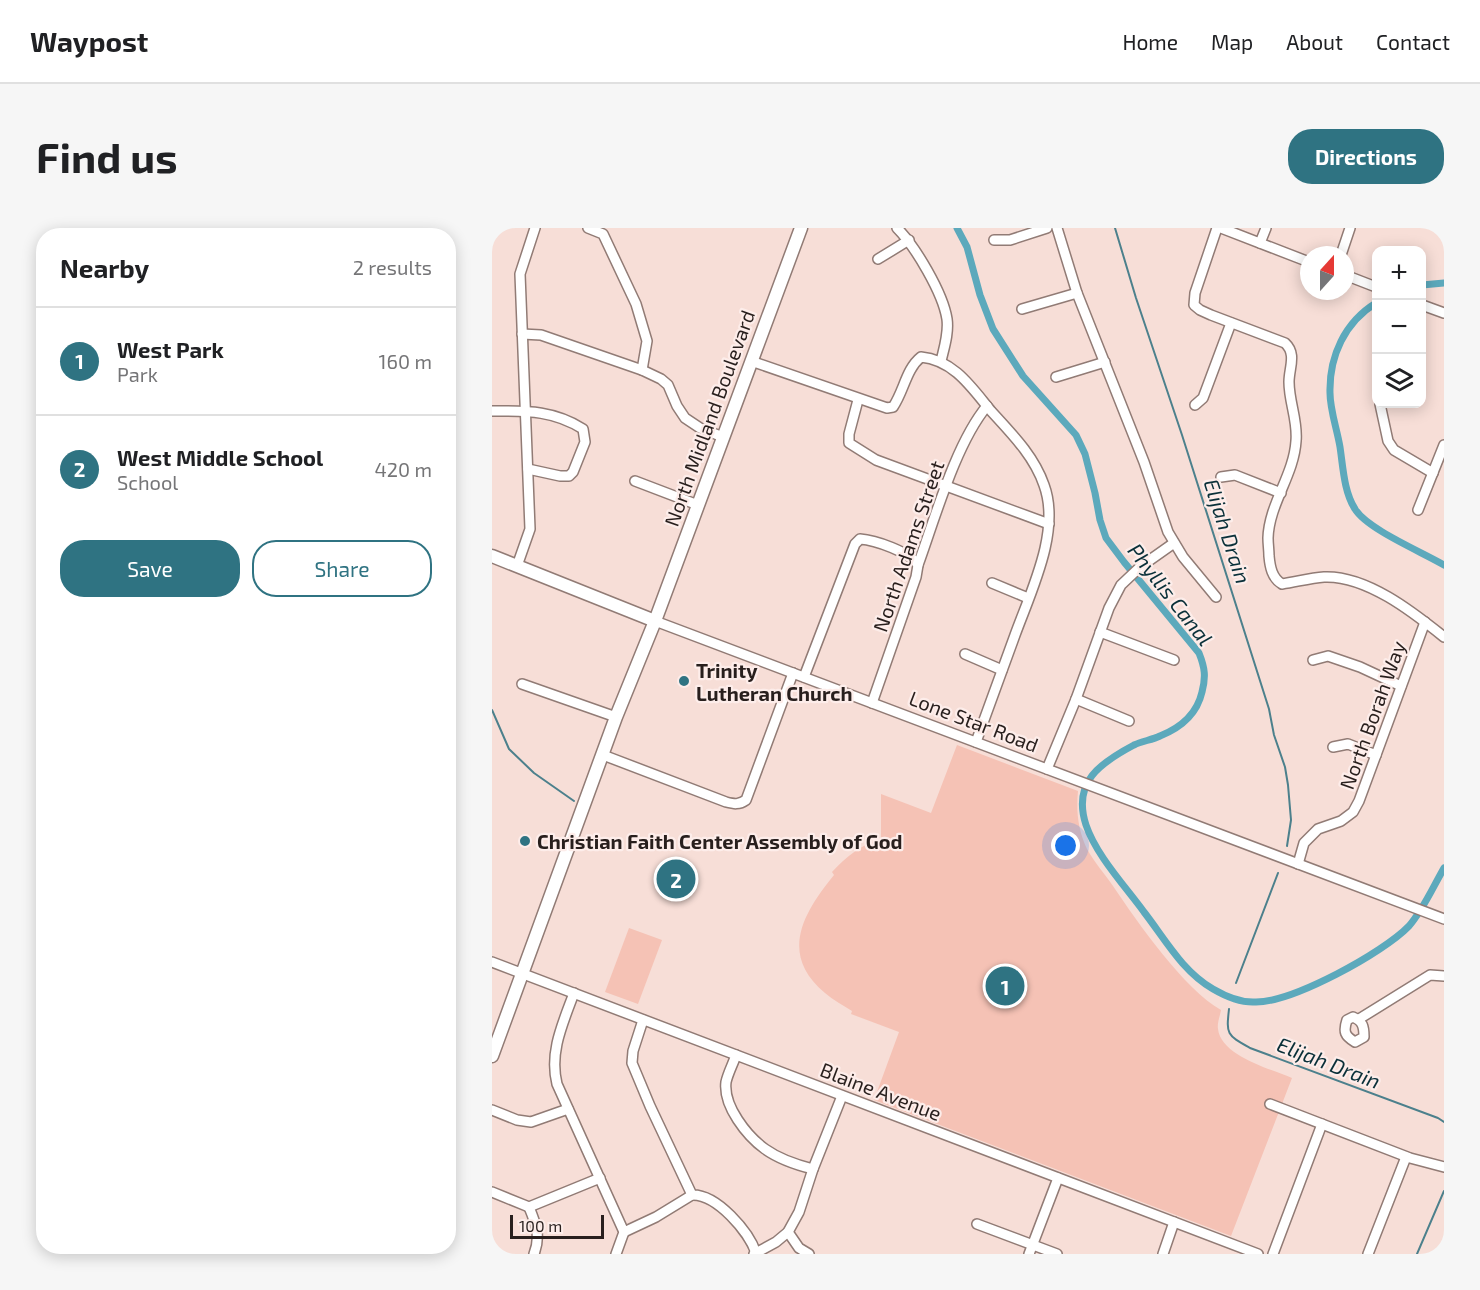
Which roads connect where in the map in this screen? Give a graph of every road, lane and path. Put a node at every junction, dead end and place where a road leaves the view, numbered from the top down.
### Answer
1 (534, 228) edge
2 (801, 228) edge
3 (897, 228) edge
4 (1047, 228) edge
5 (1057, 228) edge
6 (1219, 228) edge
7 (1266, 228) edge
8 (1350, 228) edge
9 (594, 229) edge
10 (909, 240) junction
11 (994, 240) dead end
12 (1260, 243) junction
13 (1344, 246) edge
14 (878, 259) dead end
15 (1300, 259) edge
16 (1354, 279) edge
17 (1372, 286) edge
18 (1077, 293) junction
19 (1426, 306) edge
20 (1022, 309) dead end
21 (1444, 313) edge
22 (1231, 323) junction
23 (522, 334) junction
24 (751, 361) junction
25 (941, 362) junction
26 (1105, 362) junction
27 (642, 370) junction
28 (1056, 377) dead end
29 (858, 400) junction
30 (1195, 405) dead end
31 (987, 406) junction
32 (1381, 408) edge
33 (492, 411) edge
34 (526, 411) junction
35 (723, 438) junction
36 (1444, 445) edge
37 (528, 469) junction
38 (1433, 473) junction
39 (1221, 477) dead end
40 (635, 481) dead end
41 (947, 487) junction
42 (1281, 493) junction
43 (698, 505) junction
44 (1418, 510) dead end
45 (1049, 524) junction
46 (1174, 543) junction
47 (492, 556) edge
48 (918, 565) junction
49 (517, 566) junction
50 (992, 583) dead end
51 (1216, 597) dead end
52 (1028, 598) junction
53 (654, 621) junction
54 (1425, 622) junction
55 (1100, 632) junction
56 (1444, 637) edge
57 (965, 654) dead end
58 (1174, 660) dead end
59 (1313, 660) dead end
60 (1002, 670) junction
61 (794, 673) junction
62 (804, 677) junction
63 (522, 684) dead end
64 (1401, 686) junction
65 (1076, 699) junction
66 (872, 703) junction
67 (616, 717) junction
68 (1129, 721) dead end
69 (976, 742) junction
70 (1333, 747) dead end
71 (603, 755) junction
72 (1376, 755) junction
73 (1047, 769) junction
74 (1298, 864) junction
75 (1444, 919) edge
76 (492, 962) edge
77 (523, 974) junction
78 (1444, 976) edge
79 (574, 993) junction
80 (1359, 1019) dead end
81 (644, 1020) junction
82 (736, 1055) junction
83 (492, 1056) edge
84 (842, 1096) junction
85 (1270, 1104) dead end
86 (568, 1109) junction
87 (492, 1110) edge
88 (1322, 1124) junction
89 (1406, 1157) junction
90 (1444, 1167) edge
91 (813, 1169) junction
92 (600, 1178) junction
93 (1058, 1178) junction
94 (492, 1192) edge
95 (692, 1195) junction
96 (529, 1207) junction
97 (1174, 1222) junction
98 (977, 1224) dead end
99 (624, 1232) junction
100 (788, 1232) junction
101 (1031, 1249) edge
102 (755, 1253) edge
103 (534, 1254) edge
104 (616, 1254) edge
105 (809, 1254) edge
106 (1057, 1254) edge
107 (1163, 1254) edge
108 (1258, 1254) edge
109 (1273, 1254) edge
110 (1368, 1254) edge

1 - 23 street
2 - 24 main road, North Midland Boulevard
3 - 10 street
4 - 11 street
5 - 18 street
6 - 12 street
6 - 22 street
7 - 12 street
8 - 13 street
9 - 27 street
10 - 14 street
10 - 25 street
12 - 15 street
16 - 17 street
18 - 20 street
18 - 26 street
19 - 21 street
22 - 30 street
22 - 42 street
23 - 27 street
23 - 34 street
24 - 29 street
24 - 35 main road, North Midland Boulevard
25 - 29 street
25 - 31 street
26 - 28 street
26 - 46 street
27 - 35 street
29 - 41 street
31 - 41 street, North Adams Street
31 - 45 street
32 - 38 street
33 - 34 street
34 - 37 street
34 - 37 street
35 - 43 main road, North Midland Boulevard
36 - 38 street
37 - 49 street
38 - 44 street
39 - 42 street
40 - 43 street
41 - 45 street
41 - 48 street, North Adams Street
42 - 54 street
43 - 53 main road, North Midland Boulevard
45 - 52 street
46 - 51 street
46 - 55 street
47 - 49 main road, Lone Star Road
48 - 62 street
48 - 66 street, North Adams Street
49 - 53 main road, Lone Star Road
50 - 52 street
52 - 60 street
53 - 61 street, Lone Star Road
53 - 67 main road, North Midland Boulevard
54 - 56 street
54 - 64 street, North Borah Way
55 - 58 street
55 - 65 street
57 - 60 street
59 - 64 street
60 - 69 street
61 - 62 street, Lone Star Road
61 - 71 street
62 - 66 street, Lone Star Road
63 - 67 street
64 - 72 street, North Borah Way
65 - 68 street
65 - 73 street
66 - 69 street, Lone Star Road
67 - 71 main road, North Midland Boulevard
69 - 73 street, Lone Star Road
70 - 72 street
71 - 77 main road, North Midland Boulevard
72 - 74 street, North Borah Way
73 - 74 street, Lone Star Road
74 - 75 street, Lone Star Road
76 - 77 street, Blaine Avenue
77 - 79 street, Blaine Avenue
77 - 83 main road, North Midland Boulevard
78 - 80 street
79 - 81 street, Blaine Avenue
79 - 86 street
81 - 82 street, Blaine Avenue
81 - 95 street
82 - 84 street, Blaine Avenue
82 - 91 street
84 - 91 street
84 - 93 street, Blaine Avenue
85 - 88 street
86 - 87 street
86 - 92 street
88 - 89 street
88 - 109 street
89 - 90 street
89 - 110 street
91 - 100 street
92 - 96 street
92 - 99 street
93 - 97 street, Blaine Avenue
93 - 101 street
94 - 96 street
95 - 99 street
95 - 102 street
96 - 103 street
97 - 107 street
97 - 108 street, Blaine Avenue
98 - 101 street
99 - 104 street
100 - 102 street
100 - 105 street
101 - 106 street

